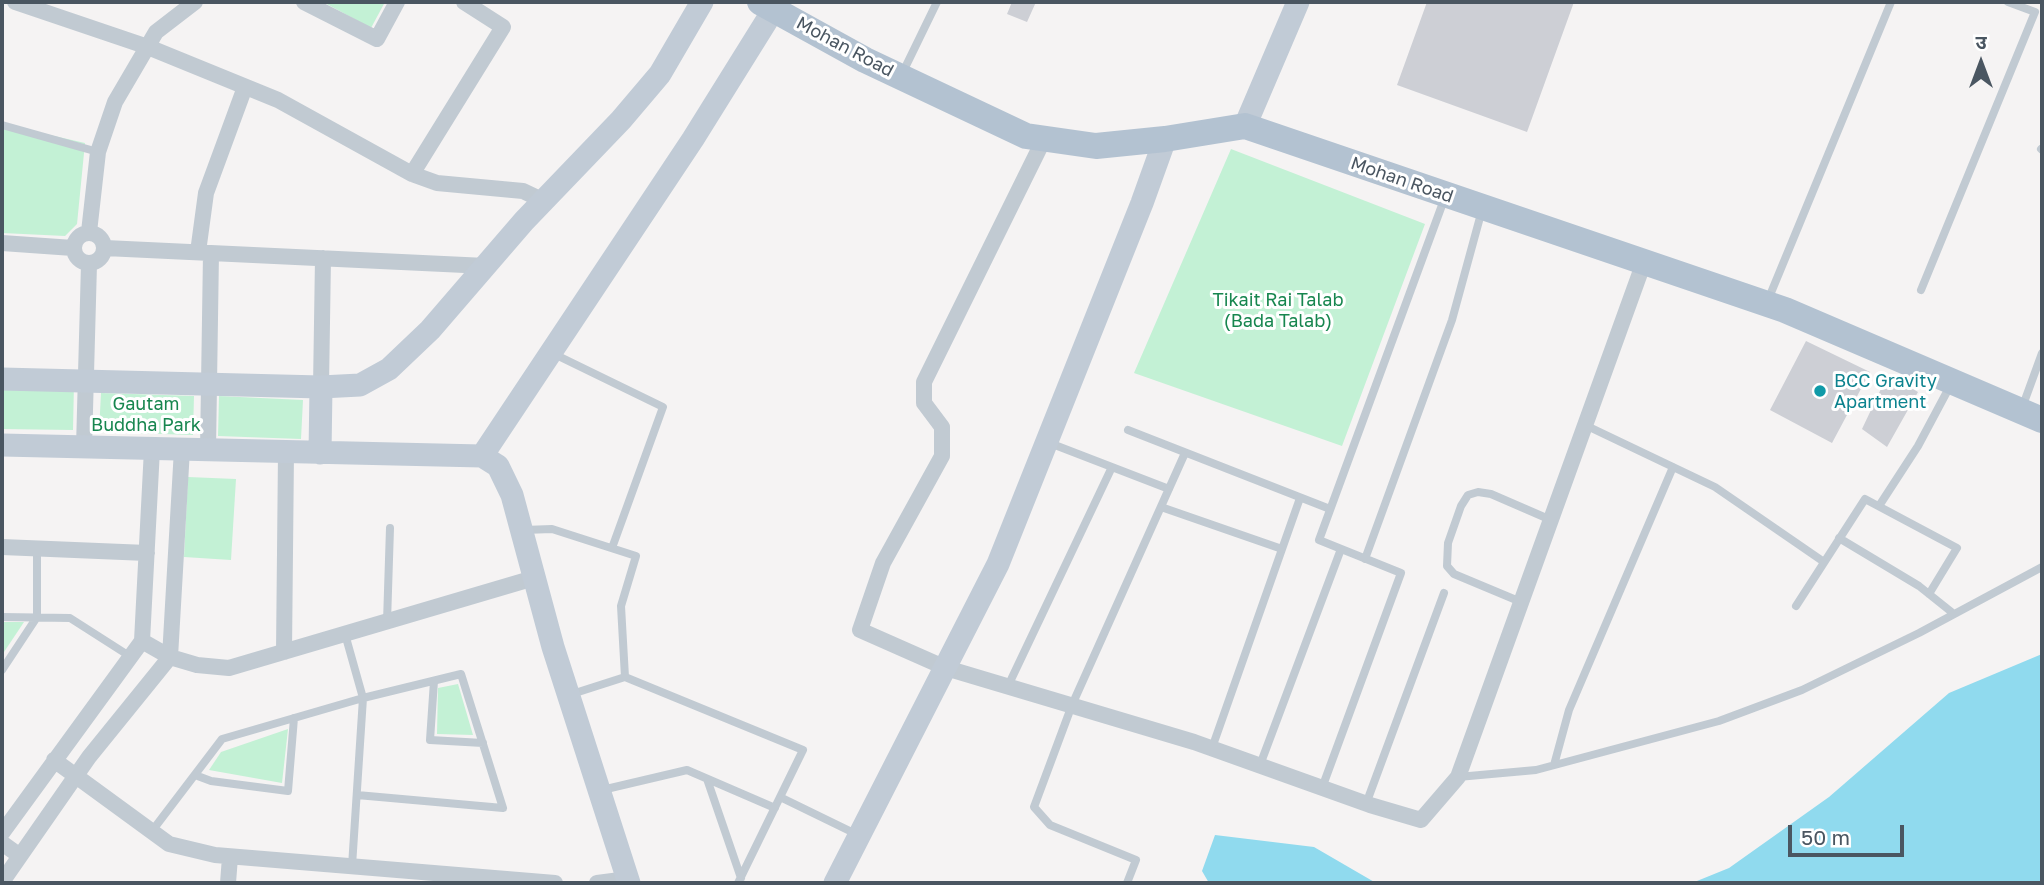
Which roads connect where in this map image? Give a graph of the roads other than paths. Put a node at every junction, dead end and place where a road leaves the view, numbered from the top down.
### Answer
1 (15, 2) edge
2 (195, 2) edge
3 (304, 2) edge
4 (397, 2) edge
5 (464, 2) edge
6 (702, 2) edge
7 (937, 2) edge
8 (1298, 2) edge
9 (1891, 2) edge
10 (2008, 2) edge
11 (767, 6) edge
12 (148, 47) junction
13 (901, 77) junction
14 (245, 86) junction
15 (2, 125) edge
16 (1245, 126) junction
17 (1044, 139) junction
18 (1165, 139) junction
19 (99, 152) junction
20 (412, 174) junction
21 (1446, 195) junction
22 (544, 201) junction
23 (1483, 207) junction
24 (89, 232) junction
25 (2, 243) edge
26 (73, 248) junction
27 (105, 248) junction
28 (204, 252) junction
29 (323, 258) junction
30 (1644, 262) junction
31 (89, 264) junction
32 (486, 265) junction
33 (1921, 290) dead end
34 (1767, 303) junction
35 (551, 352) junction
36 (2042, 353) edge
37 (2, 379) edge
38 (86, 380) junction
39 (1952, 381) junction
40 (209, 383) junction
41 (321, 387) junction
42 (2031, 415) edge
43 (1585, 425) junction
44 (1128, 430) dead end
45 (1047, 442) junction
46 (2, 445) edge
47 (85, 447) junction
48 (152, 449) junction
49 (182, 449) junction
50 (208, 450) junction
51 (286, 452) junction
52 (320, 453) junction
53 (1185, 453) junction
54 (482, 456) junction
55 (1112, 467) junction
56 (1673, 467) junction
57 (1169, 489) junction
58 (1300, 498) junction
59 (1879, 506) junction
60 (1161, 507) junction
61 (1330, 509) junction
62 (1551, 520) junction
63 (390, 528) dead end
64 (522, 530) junction
65 (1839, 538) junction
66 (2, 547) edge
67 (612, 548) junction
68 (37, 549) junction
69 (1282, 549) junction
70 (1341, 549) junction
71 (147, 553) junction
72 (1365, 559) junction
73 (1824, 562) junction
74 (2042, 567) edge
75 (534, 578) junction
76 (1444, 593) dead end
77 (1929, 594) junction
78 (1521, 602) junction
79 (1796, 606) dead end
80 (1954, 614) junction
81 (2, 617) edge
82 (37, 617) junction
83 (387, 622) junction
84 (345, 634) junction
85 (142, 641) junction
86 (284, 652) junction
87 (131, 657) junction
88 (170, 657) junction
89 (946, 668) junction
90 (2, 670) edge
91 (625, 677) junction
92 (434, 681) junction
93 (1008, 686) junction
94 (569, 695) junction
95 (363, 698) junction
96 (1072, 705) junction
97 (294, 718) junction
98 (483, 743) junction
99 (1212, 748) junction
100 (54, 760) junction
101 (1260, 765) junction
102 (1554, 765) junction
103 (195, 775) junction
104 (76, 776) junction
105 (1458, 777) junction
106 (707, 779) junction
107 (1322, 788) junction
108 (600, 790) junction
109 (356, 795) junction
110 (780, 797) junction
111 (1366, 804) junction
112 (775, 808) junction
113 (152, 831) junction
114 (2, 833) edge
115 (860, 836) junction
116 (2, 843) edge
117 (20, 856) junction
118 (230, 856) junction
119 (352, 866) junction
120 (439, 878) edge
121 (507, 881) edge
122 (628, 881) edge
123 (739, 881) edge
124 (2, 882) edge
125 (228, 883) edge
126 (555, 883) edge
127 (597, 883) edge
128 (835, 883) edge
129 (1127, 883) edge

1 - 12 street
2 - 12 street
3 - 4 street
5 - 20 street
6 - 22 street
7 - 13 lane
8 - 16 street
9 - 34 lane
10 - 33 lane
11 - 13 main road, Mohan Road
11 - 35 street
12 - 14 street
12 - 19 street
13 - 17 main road, Mohan Road
14 - 20 street
14 - 28 street
15 - 19 lane
16 - 18 main road, Mohan Road
16 - 21 main road, Mohan Road
17 - 18 main road, Mohan Road
17 - 89 street
18 - 45 street
19 - 24 street
20 - 22 street
21 - 23 main road, Mohan Road
21 - 61 lane
22 - 32 street
23 - 30 main road, Mohan Road
23 - 72 lane
24 - 26 street
24 - 27 street
25 - 26 street
26 - 31 street
27 - 28 street
27 - 31 street
28 - 29 street
28 - 40 street
29 - 32 street
29 - 41 street
30 - 34 main road, Mohan Road
30 - 43 street
31 - 38 street
32 - 41 street
34 - 39 main road, Mohan Road
35 - 54 street
35 - 67 lane
36 - 42 lane
37 - 38 street
38 - 40 street
38 - 47 street
39 - 42 main road, Mohan Road
39 - 59 lane
40 - 41 street
40 - 50 street
41 - 52 street
43 - 56 lane
43 - 62 street
44 - 53 lane
45 - 55 lane
45 - 89 street
46 - 47 street
47 - 48 street
48 - 49 street
48 - 71 street
49 - 50 street
49 - 88 street
50 - 51 street
51 - 52 street
51 - 86 street
52 - 54 street
53 - 57 lane
53 - 58 lane
54 - 64 street
55 - 57 lane
55 - 93 lane
56 - 73 lane
56 - 102 lane
57 - 60 lane
58 - 61 lane
58 - 69 lane
59 - 65 lane
59 - 77 lane
60 - 69 lane
60 - 96 lane
61 - 70 lane
62 - 78 street
62 - 78 lane
63 - 83 lane
64 - 67 lane
64 - 75 street
65 - 73 lane
65 - 77 lane
66 - 68 street
67 - 91 lane
68 - 71 street
68 - 82 lane
69 - 99 lane
70 - 72 lane
70 - 101 lane
71 - 85 street
72 - 107 lane
73 - 79 lane
74 - 80 lane
75 - 83 street
75 - 94 street
76 - 111 lane
77 - 80 lane
78 - 105 street
80 - 102 lane
81 - 82 lane
82 - 87 lane
82 - 90 lane
83 - 84 street
84 - 86 street
84 - 95 lane
85 - 87 street
85 - 88 street
86 - 88 street
87 - 100 street
88 - 104 street
89 - 93 street
89 - 115 street
91 - 94 lane
91 - 110 lane
92 - 95 lane
92 - 98 lane
92 - 98 lane
93 - 96 street
94 - 108 street
95 - 97 lane
95 - 109 lane
96 - 99 street
96 - 129 lane
97 - 103 lane
97 - 103 lane
98 - 109 lane
99 - 101 street
100 - 104 street
100 - 114 street
101 - 107 street
102 - 105 lane
103 - 113 lane
104 - 113 street
104 - 117 street
105 - 111 street
106 - 108 lane
106 - 112 lane
106 - 123 lane
107 - 111 street
108 - 122 street
109 - 119 lane
110 - 112 lane
110 - 115 lane
112 - 123 lane
113 - 118 street
115 - 128 street
116 - 117 street
117 - 124 street
118 - 119 street
118 - 125 street
119 - 120 street
120 - 121 street
121 - 126 street
122 - 127 street

